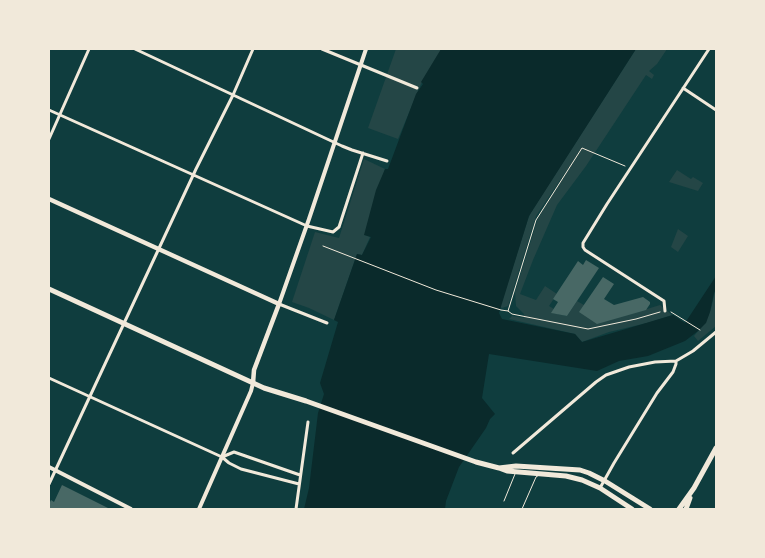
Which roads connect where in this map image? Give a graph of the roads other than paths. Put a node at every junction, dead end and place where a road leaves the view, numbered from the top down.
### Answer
1 (89, 49) edge
2 (135, 49) edge
3 (253, 49) edge
4 (322, 49) edge
5 (366, 49) edge
6 (709, 49) edge
7 (361, 65) junction
8 (417, 88) dead end
9 (683, 88) junction
10 (233, 95) junction
11 (49, 110) edge
12 (716, 110) edge
13 (60, 115) junction
14 (49, 139) edge
15 (335, 142) junction
16 (363, 153) junction
17 (387, 161) dead end
18 (193, 175) junction
19 (49, 199) edge
20 (307, 226) junction
21 (159, 250) junction
22 (49, 289) edge
23 (279, 304) junction
24 (665, 311) road end
25 (327, 323) dead end
26 (124, 324) junction
27 (716, 332) edge
28 (676, 360) junction
29 (49, 378) edge
30 (254, 383) junction
31 (90, 397) junction
32 (308, 422) dead end
33 (716, 448) edge
34 (513, 452) dead end
35 (222, 457) junction
36 (49, 466) edge
37 (542, 468) junction
38 (516, 469) junction
39 (56, 470) junction
40 (540, 474) junction
41 (300, 475) junction
42 (605, 481) junction
43 (49, 484) edge
44 (299, 484) junction
45 (600, 488) junction
46 (694, 488) junction
47 (504, 501) dead end
48 (624, 506) edge
49 (131, 509) edge
50 (199, 509) edge
51 (296, 509) edge
52 (522, 509) edge
53 (632, 509) edge
54 (650, 509) edge
55 (679, 509) edge
56 (686, 509) edge

1 - 13 street
2 - 10 street
3 - 10 street
4 - 7 street
5 - 7 street
6 - 9 street
7 - 8 street
7 - 15 street
9 - 12 street
9 - 24 street
10 - 15 street
10 - 18 street
11 - 13 street
13 - 14 street
13 - 18 street
15 - 16 street
15 - 20 street
16 - 17 street
16 - 20 street
18 - 20 street
18 - 21 street
19 - 21 main road
20 - 23 street
21 - 23 main road
21 - 26 street
22 - 26 main road
23 - 25 street
23 - 30 main road
26 - 30 main road
26 - 31 street
27 - 28 street
28 - 34 street
28 - 42 street
29 - 31 street
30 - 35 street
30 - 38 main road
31 - 35 street
31 - 39 street
32 - 41 street
33 - 46 main road
35 - 41 street
35 - 44 street
35 - 50 street
36 - 39 street
37 - 38 main road
37 - 40 lane
37 - 42 main road
38 - 40 main road
38 - 47 lane
39 - 43 street
39 - 49 street
40 - 45 main road
40 - 52 lane
41 - 44 street
42 - 45 street
42 - 54 main road
44 - 51 street
45 - 48 main road
46 - 55 main road
46 - 56 main road
48 - 53 main road

